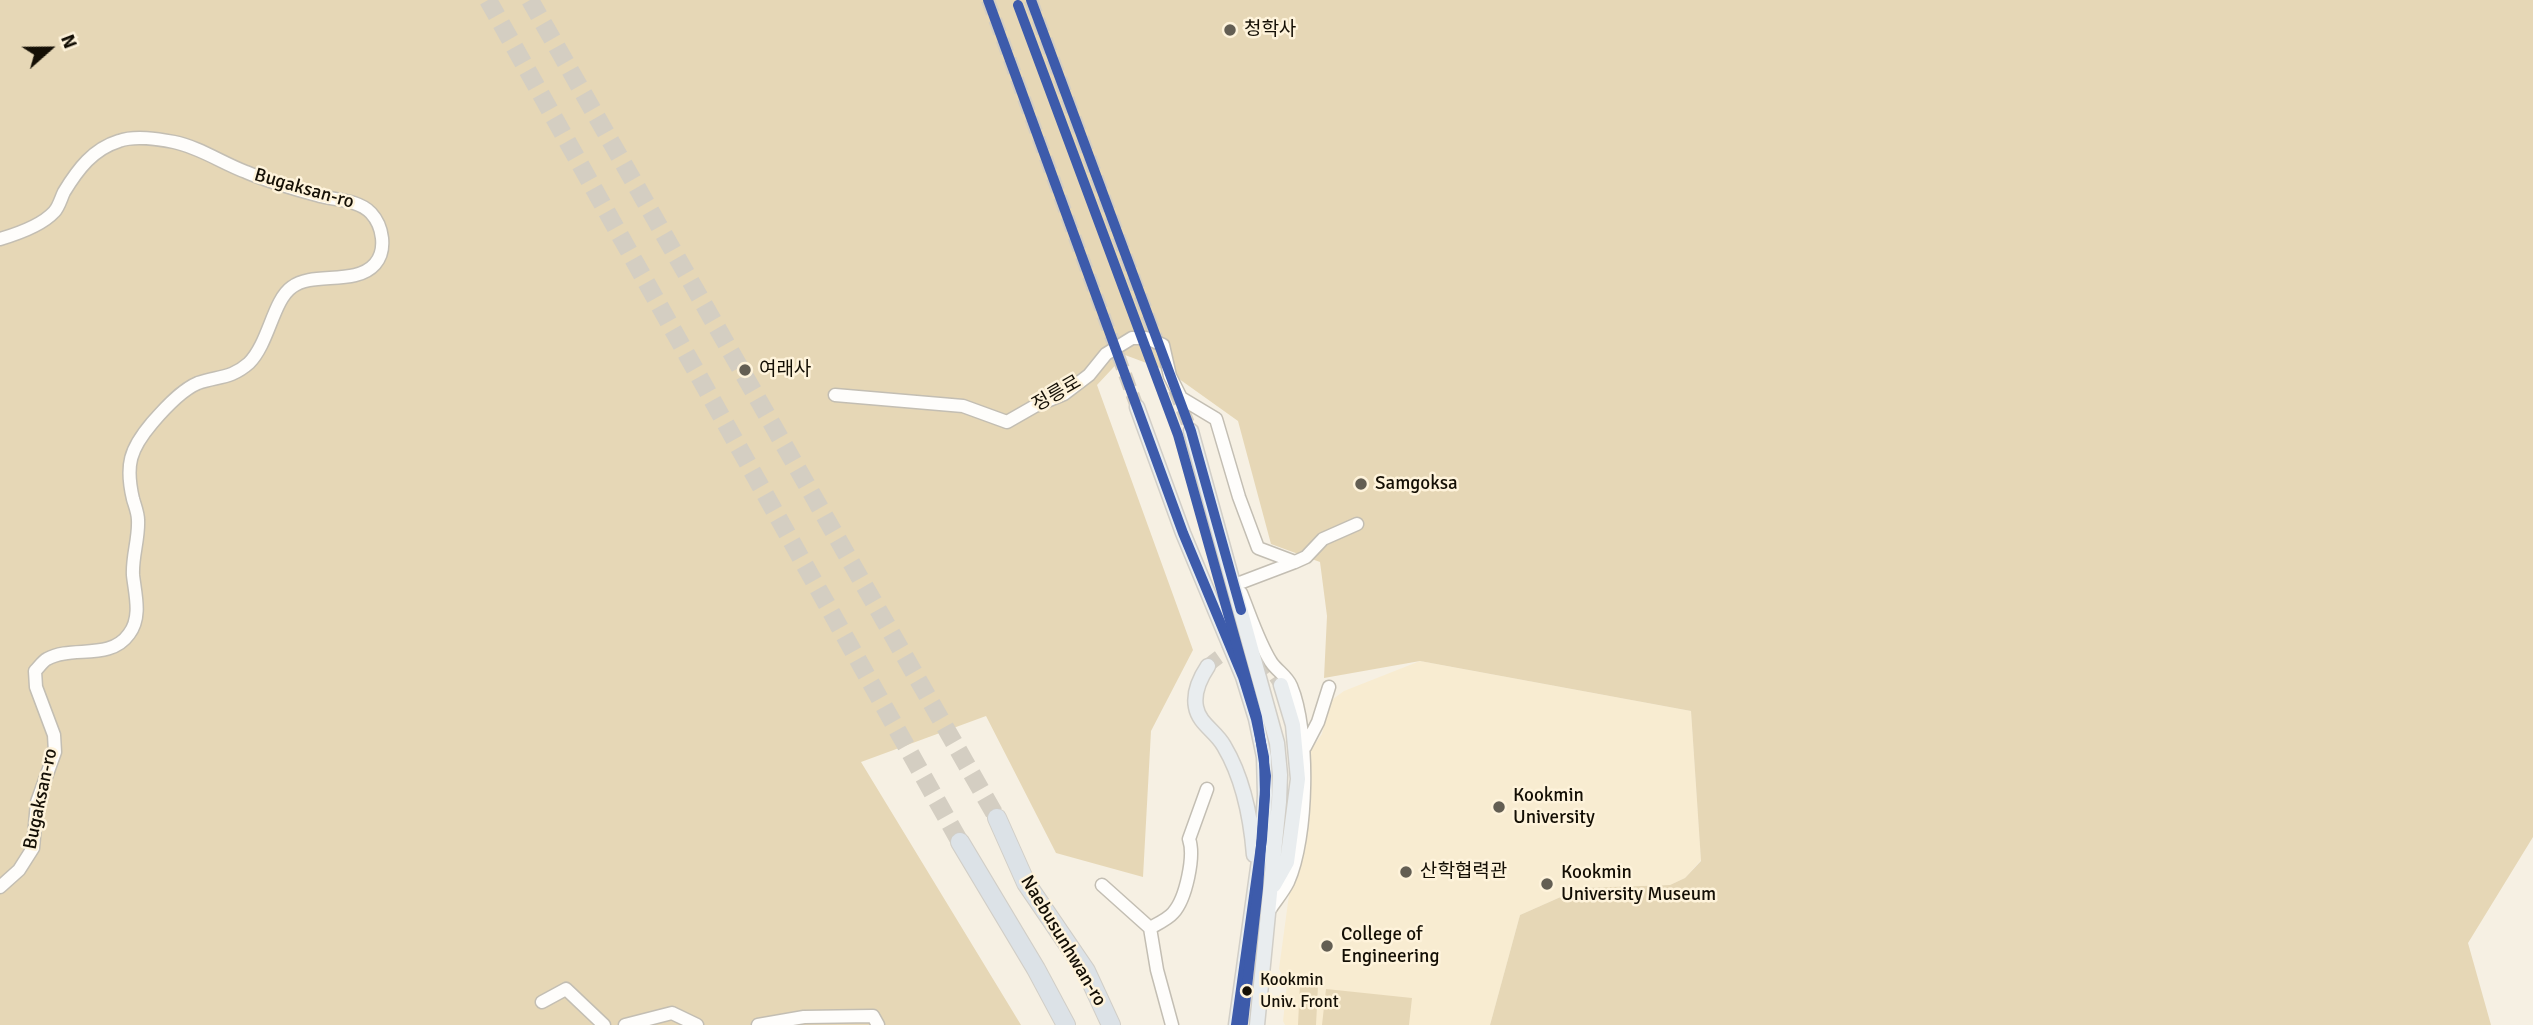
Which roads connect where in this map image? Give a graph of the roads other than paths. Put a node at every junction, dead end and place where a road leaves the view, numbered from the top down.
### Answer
1 (0, 239) edge
2 (835, 395) dead end
3 (1137, 407) tunnel mouth
4 (1191, 431) tunnel mouth
5 (1208, 498) junction
6 (1357, 524) dead end
7 (1295, 562) junction
8 (1237, 584) junction
9 (1208, 666) tunnel mouth
10 (1281, 685) tunnel mouth
11 (1329, 687) dead end
12 (1305, 747) junction
13 (1207, 789) dead end
14 (997, 818) tunnel mouth
15 (960, 842) tunnel mouth
16 (1258, 870) junction
17 (1102, 885) dead end
18 (0, 887) edge
19 (1272, 889) junction
20 (1270, 909) junction
21 (1150, 928) junction
22 (1249, 933) junction
23 (542, 1002) dead end
24 (604, 1025) edge
25 (625, 1025) edge
26 (697, 1025) edge
27 (758, 1025) edge
28 (878, 1025) edge
29 (1066, 1025) edge
30 (1111, 1025) edge
31 (1172, 1025) edge
32 (1236, 1025) edge
33 (1249, 1025) edge
34 (1257, 1025) edge

1 - 18 street, Bugaksan-ro
2 - 7 street, 정릉로
3 - 16 main road
4 - 5 main road
5 - 8 street
5 - 19 main road
6 - 7 street
7 - 8 street
8 - 12 street
9 - 16 main road
10 - 19 main road
11 - 12 street
12 - 20 street
13 - 21 street
14 - 30 highway, Naebusunhwan-ro
15 - 29 highway, Naebusunhwan-ro
16 - 22 main road
17 - 21 street
19 - 20 main road
20 - 34 main road
21 - 31 street
22 - 32 main road
22 - 33 main road
23 - 24 street
25 - 26 street
27 - 28 street

